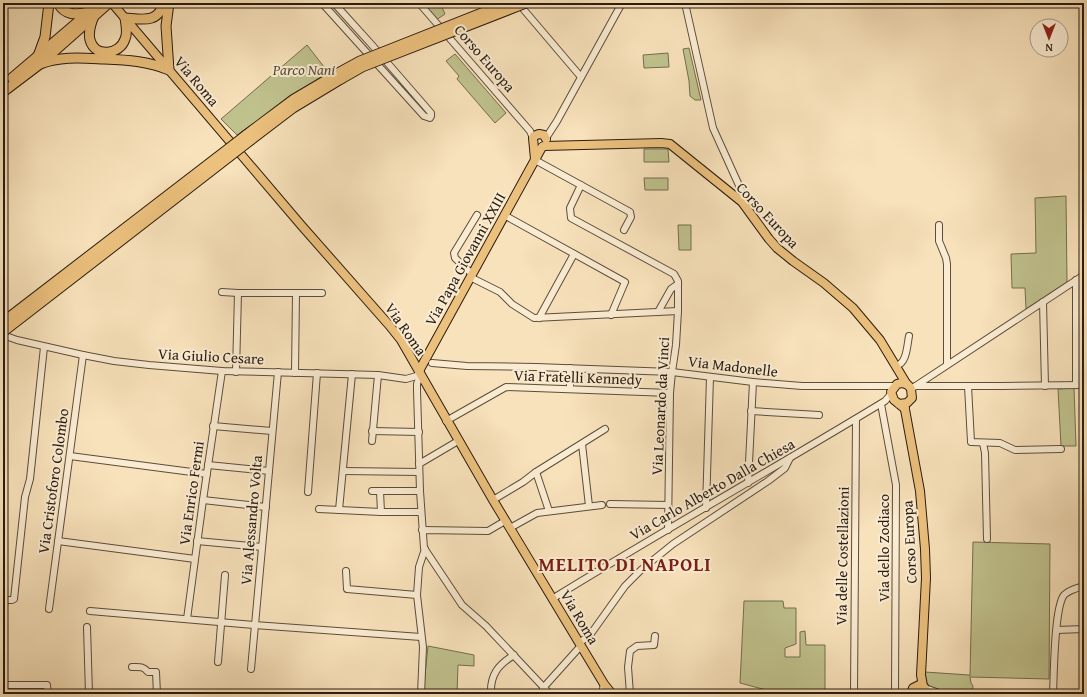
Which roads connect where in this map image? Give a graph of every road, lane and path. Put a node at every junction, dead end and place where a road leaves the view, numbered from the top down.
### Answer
1 (49, 3) edge
2 (58, 3) edge
3 (163, 3) edge
4 (169, 3) edge
5 (322, 3) edge
6 (334, 3) edge
7 (419, 3) edge
8 (507, 3) edge
9 (622, 3) edge
10 (685, 3) edge
11 (105, 4) edge
12 (525, 7) edge
13 (92, 14) junction
14 (125, 18) junction
15 (38, 61) junction
16 (169, 70) junction
17 (340, 76) junction
18 (581, 77) junction
19 (3, 85) edge
20 (3, 92) edge
21 (248, 137) junction
22 (539, 139) junction
23 (535, 160) junction
24 (582, 186) junction
25 (740, 187) junction
26 (730, 192) junction
27 (742, 200) junction
28 (478, 215) dead end
29 (504, 215) junction
30 (939, 225) dead end
31 (624, 230) dead end
32 (574, 254) junction
33 (1084, 275) edge
34 (471, 276) junction
35 (1076, 280) junction
36 (678, 284) junction
37 (222, 292) dead end
38 (238, 293) junction
39 (296, 293) junction
40 (322, 293) dead end
41 (1043, 302) junction
42 (678, 311) junction
43 (658, 312) junction
44 (611, 315) junction
45 (539, 318) junction
46 (3, 322) edge
47 (3, 332) edge
48 (3, 335) edge
49 (909, 336) dead end
50 (44, 347) junction
51 (83, 355) junction
52 (432, 363) dead end
53 (947, 364) junction
54 (896, 366) junction
55 (570, 368) junction
56 (222, 371) junction
57 (236, 372) junction
58 (278, 372) junction
59 (672, 372) junction
60 (295, 373) junction
61 (317, 373) junction
62 (352, 374) junction
63 (378, 375) junction
64 (710, 377) junction
65 (420, 378) junction
66 (406, 379) junction
67 (753, 382) junction
68 (1076, 385) junction
69 (1084, 385) edge
70 (910, 386) junction
71 (968, 386) junction
72 (1045, 386) junction
73 (570, 389) junction
74 (670, 393) junction
75 (417, 394) junction
76 (898, 399) junction
77 (883, 403) junction
78 (752, 411) junction
79 (819, 415) dead end
80 (856, 419) junction
81 (446, 421) junction
82 (213, 426) junction
83 (605, 429) dead end
84 (272, 431) junction
85 (372, 431) junction
86 (419, 432) junction
87 (372, 441) dead end
88 (458, 441) junction
89 (982, 443) junction
90 (582, 444) junction
91 (1061, 449) dead end
92 (70, 456) junction
93 (790, 458) junction
94 (208, 464) junction
95 (419, 464) junction
96 (269, 471) junction
97 (343, 471) junction
98 (419, 472) junction
99 (536, 472) junction
100 (207, 474) junction
101 (748, 483) junction
102 (372, 491) dead end
103 (380, 491) junction
104 (420, 491) junction
105 (308, 492) dead end
106 (202, 500) junction
107 (493, 500) junction
108 (610, 504) dead end
109 (602, 505) dead end
110 (668, 505) junction
111 (589, 506) junction
112 (266, 507) junction
113 (706, 508) junction
114 (319, 509) dead end
115 (339, 510) junction
116 (549, 511) junction
117 (381, 512) junction
118 (421, 512) junction
119 (507, 525) junction
120 (422, 530) junction
121 (668, 530) junction
122 (988, 539) dead end
123 (58, 541) junction
124 (197, 541) junction
125 (262, 547) junction
126 (425, 551) junction
127 (195, 559) junction
128 (346, 571) dead end
129 (225, 576) dead end
130 (1084, 586) edge
131 (418, 594) junction
132 (552, 599) junction
133 (3, 600) edge
134 (49, 610) dead end
135 (92, 612) dead end
136 (187, 619) junction
137 (221, 622) junction
138 (254, 625) junction
139 (87, 627) dead end
140 (1084, 629) edge
141 (1057, 630) junction
142 (655, 636) dead end
143 (421, 637) junction
144 (578, 646) junction
145 (514, 655) junction
146 (218, 662) dead end
147 (132, 667) dead end
148 (251, 669) dead end
149 (604, 684) junction
150 (8, 685) dead end
151 (541, 686) junction
152 (923, 688) edge
153 (48, 694) edge
154 (89, 694) edge
155 (157, 694) edge
156 (421, 694) edge
157 (491, 694) edge
158 (550, 694) edge
159 (602, 694) edge
160 (612, 694) edge
161 (630, 694) edge
162 (854, 694) edge
163 (895, 694) edge
164 (911, 694) edge
165 (942, 694) edge
166 (1053, 694) edge

1 - 15 highway
2 - 13 highway
3 - 14 highway
4 - 16 highway
5 - 6 street
7 - 22 street, Corso Europa
8 - 17 highway, bridge
9 - 18 street
10 - 25 street
11 - 13 highway
11 - 14 main road
12 - 17 highway, bridge
12 - 18 street
13 - 14 highway
13 - 15 highway
14 - 16 main road, Via Roma
15 - 16 highway
15 - 19 highway
15 - 20 highway
16 - 65 main road, Via Roma
17 - 21 highway
18 - 22 street
21 - 46 highway, bridge
21 - 47 highway, bridge
22 - 23 main road
22 - 26 main road, Corso Europa
23 - 24 street
23 - 29 main road, Via Papa Giovanni XXIII
24 - 31 street
24 - 36 street
25 - 26 street
25 - 27 street
26 - 27 main road, Corso Europa
27 - 54 main road, Corso Europa
28 - 34 street
29 - 32 street
29 - 34 main road, Via Papa Giovanni XXIII
30 - 53 street
32 - 44 street
32 - 45 street
33 - 35 street
34 - 45 street
34 - 65 main road, Via Papa Giovanni XXIII
35 - 41 street
35 - 68 street
36 - 42 street, Via Leonardo da Vinci
36 - 43 street
37 - 38 street
38 - 39 street
38 - 57 street
39 - 40 street
39 - 60 street
41 - 53 street
41 - 72 street
42 - 43 street
42 - 59 street, Via Leonardo da Vinci
43 - 44 street
44 - 45 street
48 - 50 street, Via Giulio Cesare
49 - 54 street
50 - 51 street, Via Giulio Cesare
50 - 133 street
51 - 56 street, Via Giulio Cesare
51 - 92 street, Via Cristoforo Colombo
52 - 55 street, Via Madonelle
53 - 70 street
54 - 70 main road, Corso Europa
54 - 76 main road, Corso Europa
55 - 59 street, Via Madonelle
55 - 73 street
56 - 57 street, Via Giulio Cesare
56 - 82 street, Via Enrico Fermi
57 - 58 street, Via Giulio Cesare
58 - 60 street, Via Giulio Cesare
58 - 84 street, Via Alessandro Volta
59 - 64 street, Via Madonelle
59 - 74 street, Via Leonardo da Vinci
60 - 61 street, Via Giulio Cesare
61 - 62 street, Via Giulio Cesare
61 - 105 street
62 - 63 street, Via Giulio Cesare
62 - 97 street
63 - 66 street, Via Giulio Cesare
63 - 85 street
64 - 67 street, Via Madonelle
64 - 113 street
65 - 66 street, Via Giulio Cesare
65 - 75 street
65 - 81 main road, Via Roma
66 - 75 street
67 - 76 street, Via Madonelle
67 - 78 street
68 - 69 street
68 - 72 street
70 - 71 street
70 - 76 main road
70 - 76 main road
71 - 72 street
71 - 89 street
73 - 74 street, Via Fratelli Kennedy
73 - 81 street, Via Fratelli Kennedy
74 - 110 street, Via Leonardo da Vinci
75 - 86 street
76 - 77 street, Via Carlo Alberto Dalla Chiesa
76 - 152 main road, Corso Europa
77 - 80 street, Via Carlo Alberto Dalla Chiesa
77 - 163 street, Via dello Zodiaco
78 - 79 street
78 - 101 street
80 - 93 street, Via Carlo Alberto Dalla Chiesa
80 - 162 street, Via delle Costellazioni
81 - 88 main road, Via Roma
82 - 84 street
82 - 94 street, Via Enrico Fermi
83 - 90 street
84 - 96 street, Via Alessandro Volta
85 - 86 street
85 - 87 street
86 - 95 street
88 - 95 street
88 - 107 main road, Via Roma
89 - 91 street
89 - 122 street
90 - 99 street
90 - 111 street
92 - 100 street
92 - 123 street, Via Cristoforo Colombo
93 - 101 street, Via Carlo Alberto Dalla Chiesa
93 - 144 street
94 - 96 street
94 - 100 street, Via Enrico Fermi
95 - 98 street
96 - 112 street, Via Alessandro Volta
97 - 98 street
97 - 115 street
98 - 104 street
99 - 107 street
99 - 116 street
100 - 106 street, Via Enrico Fermi
101 - 113 street, Via Carlo Alberto Dalla Chiesa
102 - 103 street
103 - 104 street
103 - 117 street
104 - 118 street
106 - 112 street
106 - 124 street, Via Enrico Fermi
107 - 119 main road, Via Roma
108 - 110 street
109 - 111 street
110 - 121 street, Via Leonardo da Vinci
111 - 116 street
112 - 125 street, Via Alessandro Volta
113 - 121 street, Via Carlo Alberto Dalla Chiesa
114 - 115 street
115 - 117 street
116 - 119 street
117 - 118 street
118 - 120 street
119 - 120 street
119 - 132 main road, Via Roma
120 - 126 street
121 - 132 street, Via Carlo Alberto Dalla Chiesa
123 - 127 street
123 - 134 street, Via Cristoforo Colombo
124 - 125 street
124 - 127 street, Via Enrico Fermi
125 - 138 street, Via Alessandro Volta
126 - 131 street
126 - 145 street
127 - 136 street, Via Enrico Fermi
128 - 131 street
129 - 137 street
130 - 141 street
131 - 143 street
132 - 144 main road, Via Roma
135 - 136 street
136 - 137 street
137 - 138 street
137 - 146 street
138 - 143 street
138 - 148 street, Via Alessandro Volta
139 - 154 street
140 - 141 street
141 - 166 street
142 - 161 street
143 - 156 street
144 - 149 main road, Via Roma
144 - 151 street
145 - 151 street
145 - 157 street
147 - 155 street
149 - 159 street
149 - 160 main road, Via Roma
150 - 153 street
151 - 158 street
152 - 164 main road, Corso Europa
152 - 165 street

